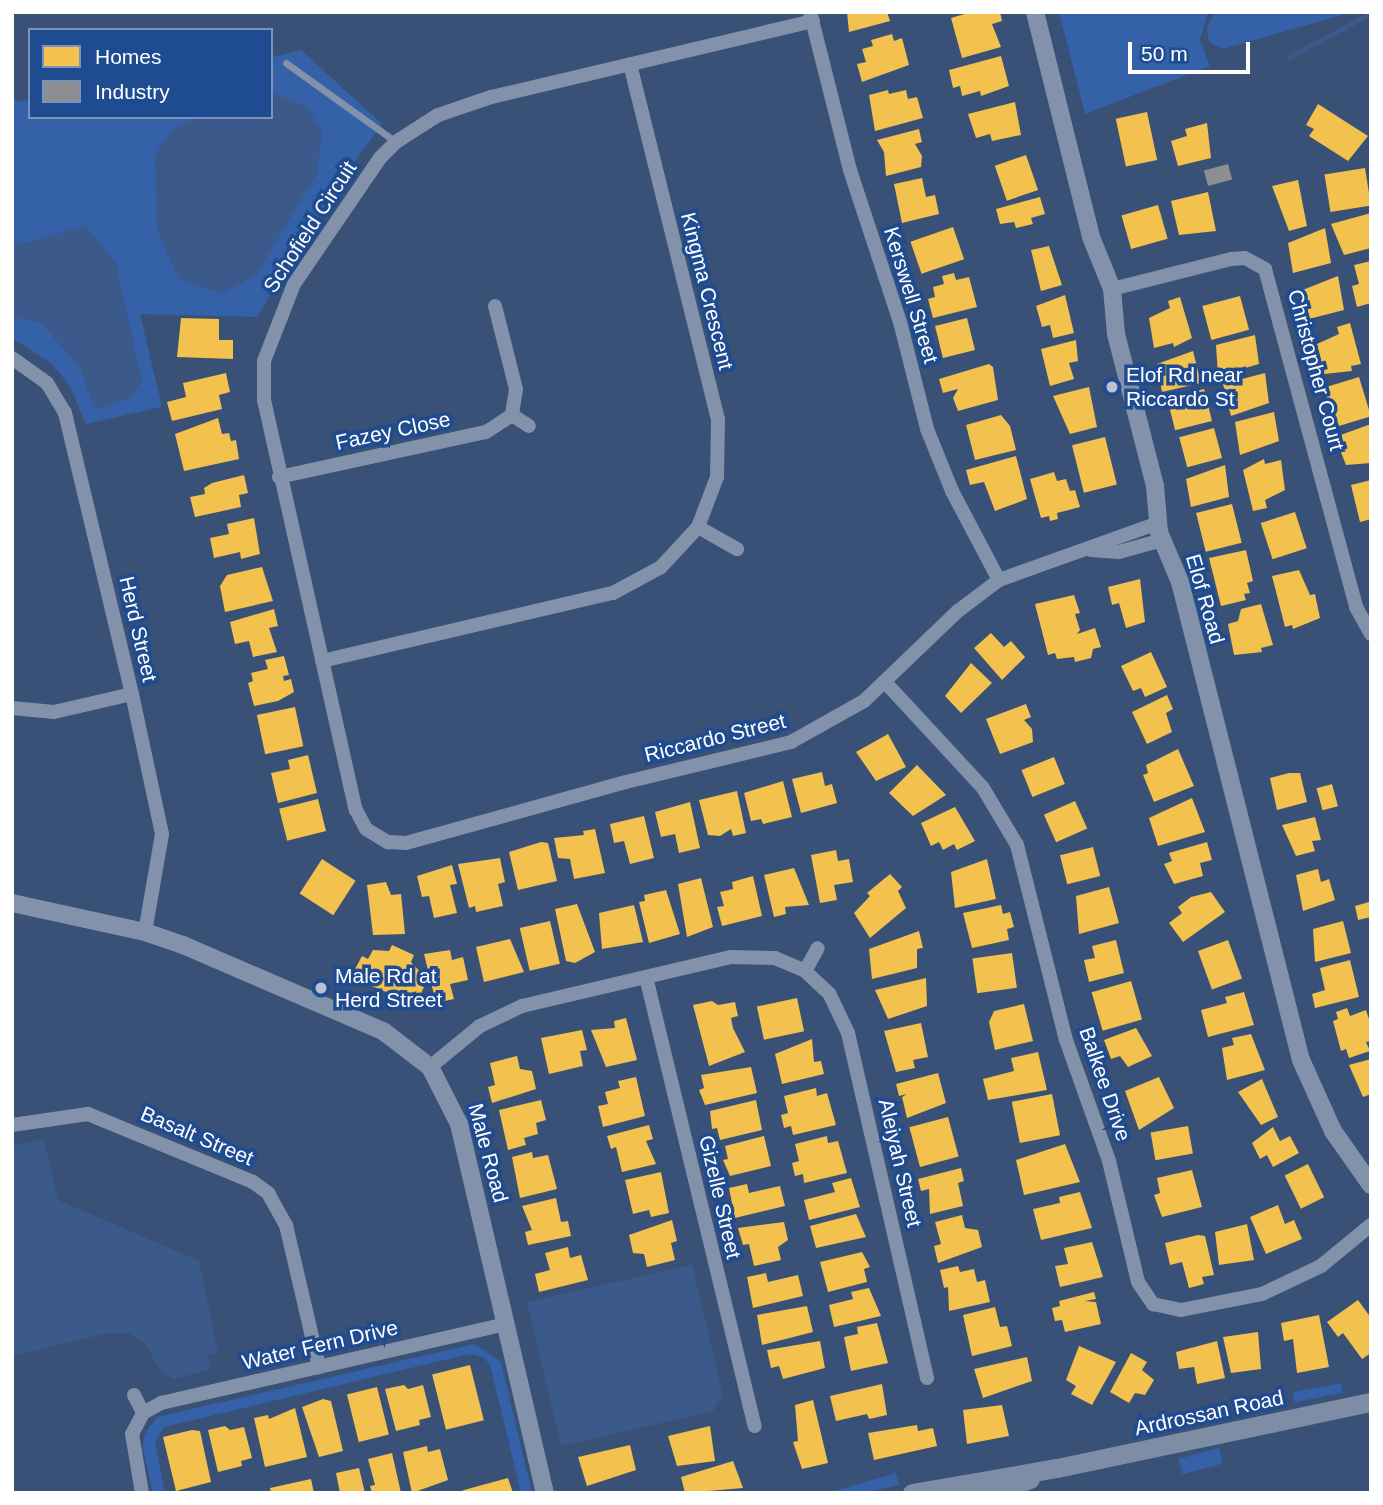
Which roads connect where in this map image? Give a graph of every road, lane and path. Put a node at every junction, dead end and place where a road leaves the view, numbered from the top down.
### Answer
1 (1035, 12) edge
2 (812, 17) edge
3 (286, 63) dead end
4 (630, 64) junction
5 (396, 142) junction
6 (1112, 289) junction
7 (495, 306) dead end
8 (12, 358) edge
9 (512, 415) junction
10 (530, 426) dead end
11 (279, 477) junction
12 (698, 527) junction
13 (1160, 532) junction
14 (737, 549) dead end
15 (999, 580) junction
16 (1371, 634) edge
17 (322, 661) junction
18 (885, 682) junction
19 (132, 694) junction
20 (12, 708) edge
21 (382, 840) joint
22 (12, 903) edge
23 (145, 932) junction
24 (818, 948) dead end
25 (805, 971) junction
26 (646, 977) junction
27 (429, 1068) junction
28 (12, 1125) edge
29 (1371, 1185) edge
30 (1371, 1225) edge
31 (507, 1324) junction
32 (319, 1367) junction
33 (928, 1378) dead end
34 (134, 1395) dead end
35 (1371, 1402) edge
36 (144, 1413) junction
37 (755, 1426) dead end
38 (1057, 1468) junction
39 (142, 1493) edge
40 (545, 1493) edge
41 (912, 1493) edge
42 (991, 1493) edge

1 - 6 street, Elof Road
2 - 4 street, Schofield Circuit
2 - 15 street, Kerswell Street
3 - 5 lane
4 - 5 street, Schofield Circuit
4 - 12 street, Kingma Crescent
5 - 11 street, Schofield Circuit
6 - 13 street, Elof Road
6 - 16 street, Christopher Court
7 - 9 street
8 - 19 street, Herd Street
9 - 10 street
9 - 11 street, Fazey Close
11 - 17 street, Schofield Circuit
12 - 14 street
12 - 17 street, Kingma Crescent
13 - 15 street, Riccardo Street
13 - 29 street, Elof Road
15 - 18 street, Riccardo Street
17 - 21 street, Schofield Circuit
18 - 21 street, Riccardo Street
18 - 30 street, Balkee Drive
19 - 20 street
19 - 23 street, Herd Street
22 - 23 street, Male Road
23 - 27 street, Male Road
24 - 25 street
25 - 26 street, Aleiyah Street
25 - 33 street, Aleiyah Street
26 - 27 street, Aleiyah Street
26 - 37 street, Gizelle Street
27 - 31 street, Male Road
28 - 32 street, Basalt Street
31 - 32 street, Water Fern Drive
31 - 40 street, Male Road
32 - 36 street, Water Fern Drive
34 - 36 street
35 - 38 main road, Ardrossan Road
36 - 39 street
38 - 41 main road, Ardrossan Road
38 - 42 main road, Ardrossan Road

